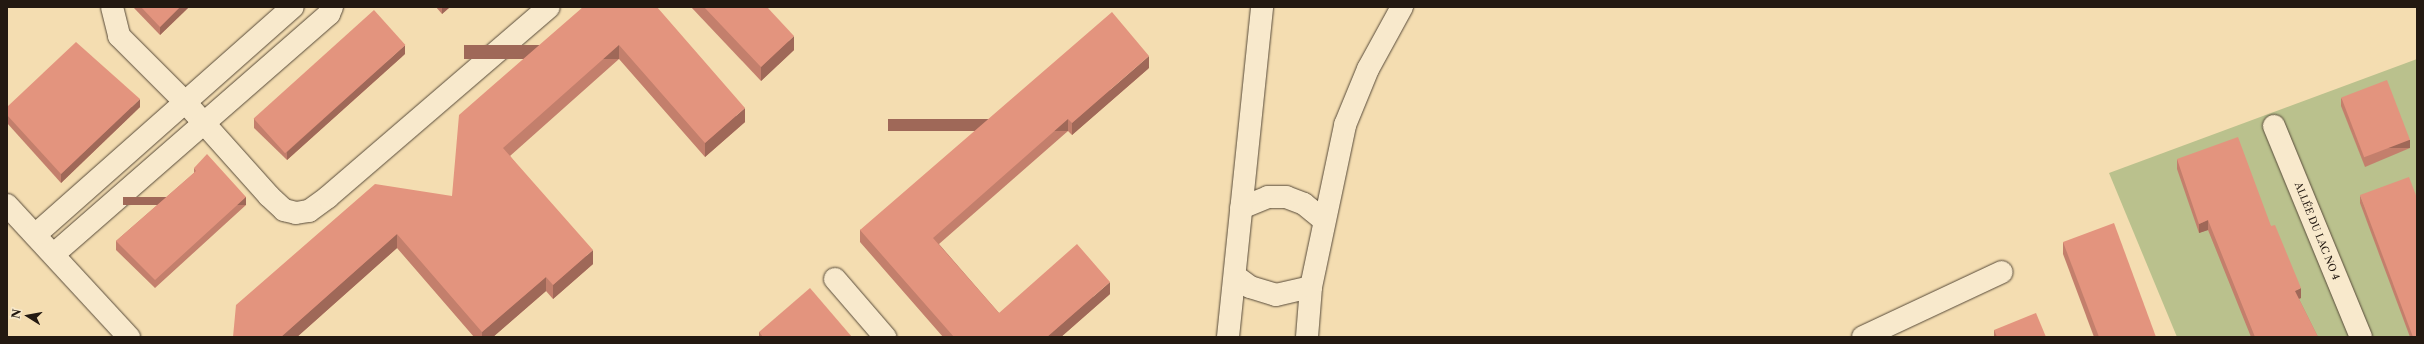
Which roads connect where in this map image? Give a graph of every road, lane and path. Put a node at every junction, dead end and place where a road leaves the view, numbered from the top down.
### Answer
1 (112, 7) edge
2 (293, 7) edge
3 (332, 7) edge
4 (549, 7) edge
5 (1262, 7) edge
6 (1402, 7) edge
7 (185, 102) junction
8 (203, 123) junction
9 (2274, 126) dead end
10 (7, 205) edge
11 (1241, 208) junction
12 (1324, 220) junction
13 (35, 235) junction
14 (54, 254) junction
15 (2002, 272) dead end
16 (1235, 276) junction
17 (835, 279) dead end
18 (1311, 287) junction
19 (129, 337) edge
20 (885, 337) edge
21 (1228, 337) edge
22 (1307, 337) edge
23 (1863, 337) edge
24 (2361, 337) edge

1 - 7 street
2 - 7 street
3 - 8 street
4 - 8 street
5 - 11 street
6 - 12 street
7 - 8 street
7 - 13 street
8 - 14 street
9 - 24 street, ALLÉE DU LAC NO 4
10 - 13 street
11 - 12 street
11 - 16 street
12 - 18 street
13 - 14 street
14 - 19 street
15 - 23 street
16 - 18 street
16 - 21 street
17 - 20 street
18 - 22 street

